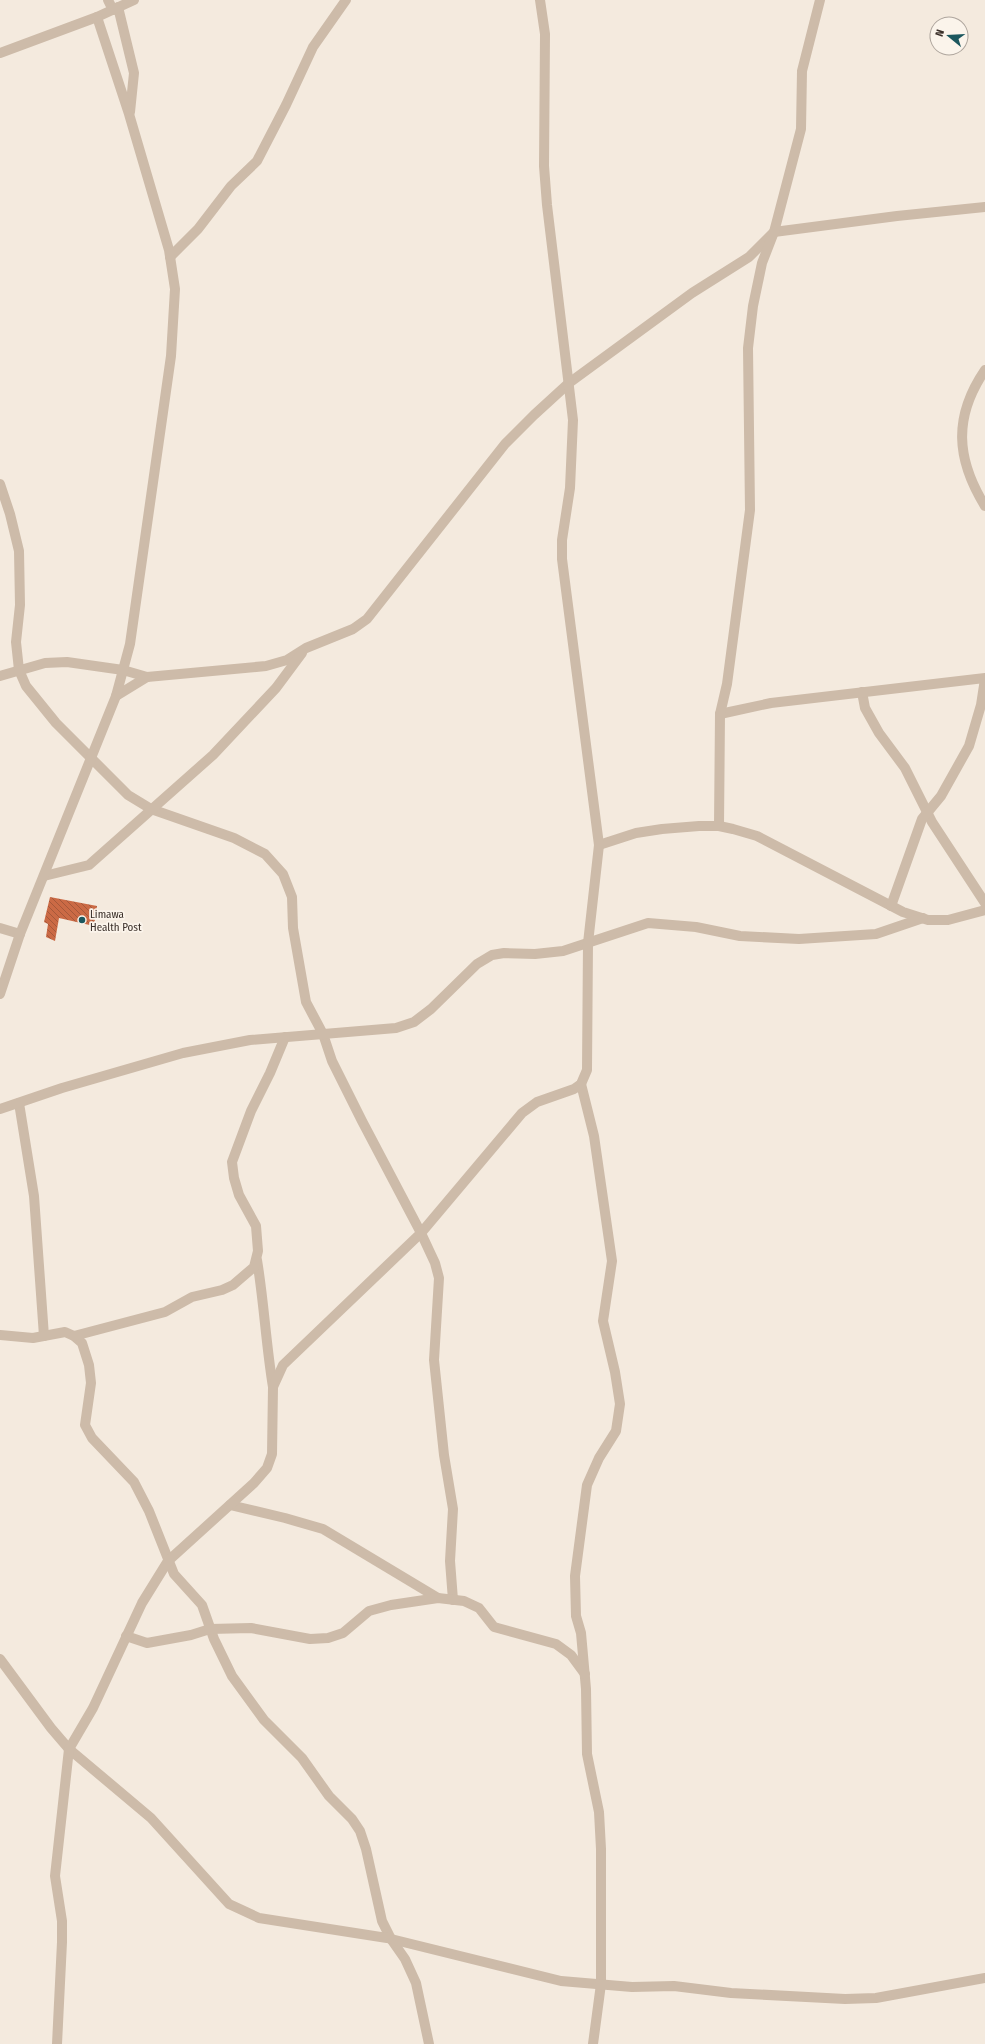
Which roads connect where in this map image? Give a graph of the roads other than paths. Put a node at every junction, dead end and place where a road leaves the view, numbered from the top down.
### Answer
1 (108, 0) edge
2 (134, 0) edge
3 (346, 0) edge
4 (540, 0) edge
5 (820, 0) edge
6 (116, 8) junction
7 (97, 17) junction
8 (0, 53) edge
9 (129, 114) junction
10 (985, 207) edge
11 (774, 232) junction
12 (170, 257) junction
13 (985, 370) edge
14 (569, 383) junction
15 (0, 484) edge
16 (985, 506) edge
17 (306, 648) junction
18 (20, 670) junction
19 (123, 670) junction
20 (0, 676) edge
21 (146, 677) junction
22 (985, 678) edge
23 (862, 692) junction
24 (116, 696) junction
25 (720, 714) junction
26 (91, 758) junction
27 (151, 809) junction
28 (927, 812) junction
29 (719, 826) junction
30 (599, 845) junction
31 (44, 876) junction
32 (985, 903) edge
33 (891, 906) junction
34 (985, 910) edge
35 (924, 918) junction
36 (0, 928) edge
37 (20, 934) junction
38 (588, 944) junction
39 (0, 994) edge
40 (323, 1034) junction
41 (285, 1038) junction
42 (581, 1084) junction
43 (19, 1103) junction
44 (0, 1109) edge
45 (421, 1233) junction
46 (257, 1260) junction
47 (0, 1335) edge
48 (44, 1336) junction
49 (74, 1336) junction
50 (273, 1387) junction
51 (230, 1505) junction
52 (168, 1561) junction
53 (438, 1598) junction
54 (453, 1600) junction
55 (210, 1629) junction
56 (126, 1636) junction
57 (1, 1661) edge
58 (585, 1674) junction
59 (69, 1749) junction
60 (391, 1939) junction
61 (985, 1978) edge
62 (601, 1984) junction
63 (57, 2044) edge
64 (428, 2044) edge
65 (593, 2044) edge

1 - 6 street
2 - 6 street
3 - 12 street
4 - 14 street
5 - 11 street
6 - 7 street
6 - 9 street
7 - 8 street
7 - 9 street
9 - 12 street
10 - 11 street
11 - 14 street
11 - 25 street
12 - 19 street
13 - 16 street
14 - 17 street
14 - 30 street
15 - 18 street
17 - 21 street
17 - 27 street
18 - 19 street
18 - 20 street
18 - 26 street
19 - 21 street
19 - 24 street
21 - 24 street
22 - 23 street
22 - 28 street
23 - 25 street
23 - 28 street
24 - 26 street
25 - 29 street
26 - 27 street
26 - 31 street
27 - 31 street
27 - 40 street
28 - 32 street
28 - 33 street
29 - 30 street
29 - 33 street
30 - 38 street
31 - 37 street
33 - 35 street
34 - 35 street
35 - 38 street
36 - 37 street
37 - 39 street
38 - 40 street
38 - 42 street
40 - 41 street
40 - 45 street
41 - 43 street
41 - 46 street
42 - 45 street
42 - 58 street
43 - 44 street
43 - 48 street
45 - 50 street
45 - 54 street
46 - 49 street
46 - 50 street
47 - 48 street
48 - 49 street
49 - 52 street
50 - 51 street
51 - 52 street
51 - 53 street
52 - 55 street
52 - 56 street
53 - 54 street
53 - 55 street
54 - 58 street
55 - 56 street
55 - 60 street
56 - 59 street
57 - 59 street
58 - 62 street
59 - 60 street
59 - 63 street
60 - 62 street
60 - 64 street
61 - 62 street
62 - 65 street

